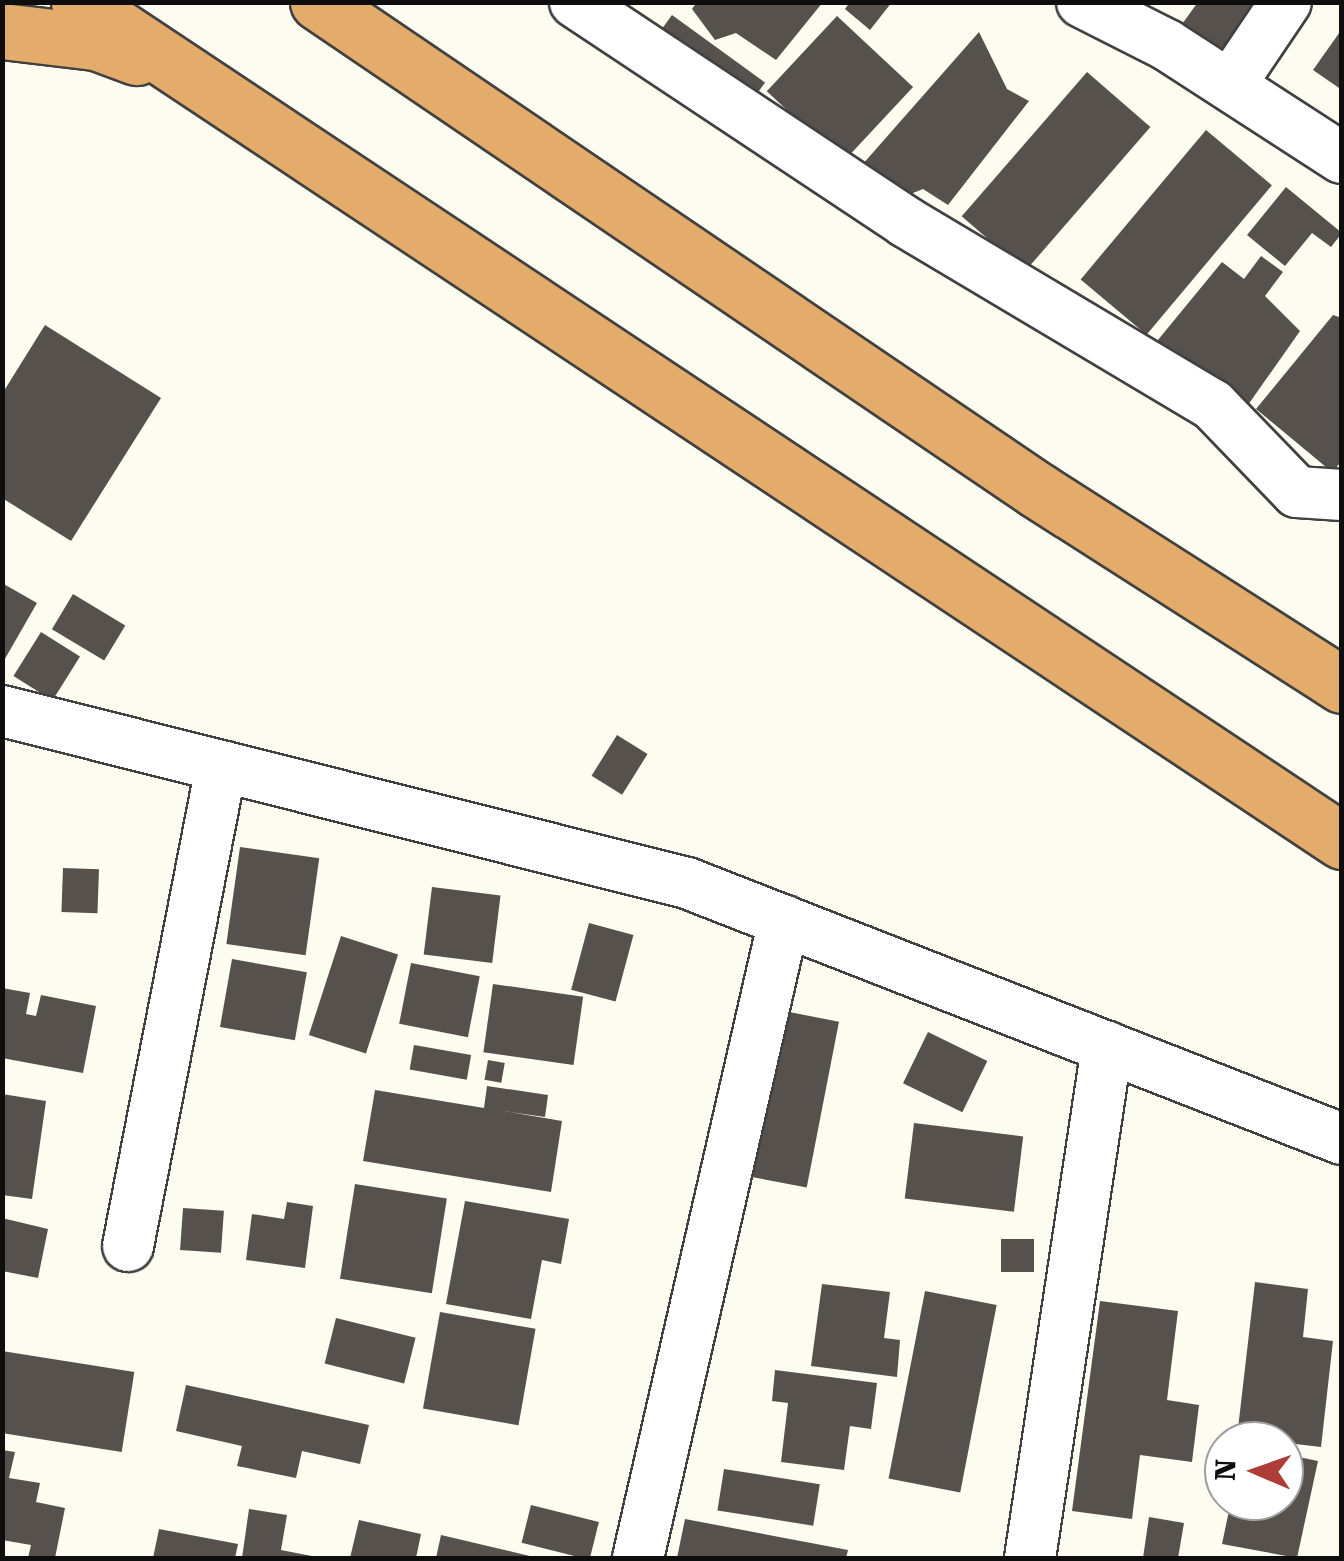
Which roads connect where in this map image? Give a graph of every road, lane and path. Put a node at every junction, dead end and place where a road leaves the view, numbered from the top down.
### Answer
1 (79, 2) edge
2 (318, 2) edge
3 (1082, 2) edge
4 (1286, 2) edge
5 (583, 4) edge
6 (2, 31) edge
7 (199, 81) junction
8 (1230, 86) junction
9 (1342, 158) edge
10 (1342, 495) edge
11 (1342, 685) edge
12 (2, 711) edge
13 (220, 766) junction
14 (1342, 840) edge
15 (784, 920) junction
16 (1107, 1047) junction
17 (1342, 1139) edge
18 (128, 1246) dead end
19 (638, 1558) edge
20 (1030, 1558) edge

1 - 7 highway
2 - 11 highway
3 - 8 street
4 - 8 street
5 - 10 street
6 - 7 highway
7 - 14 highway
8 - 9 street
12 - 13 street
13 - 15 street
13 - 18 street
15 - 16 street
15 - 19 street
16 - 17 street
16 - 20 street

